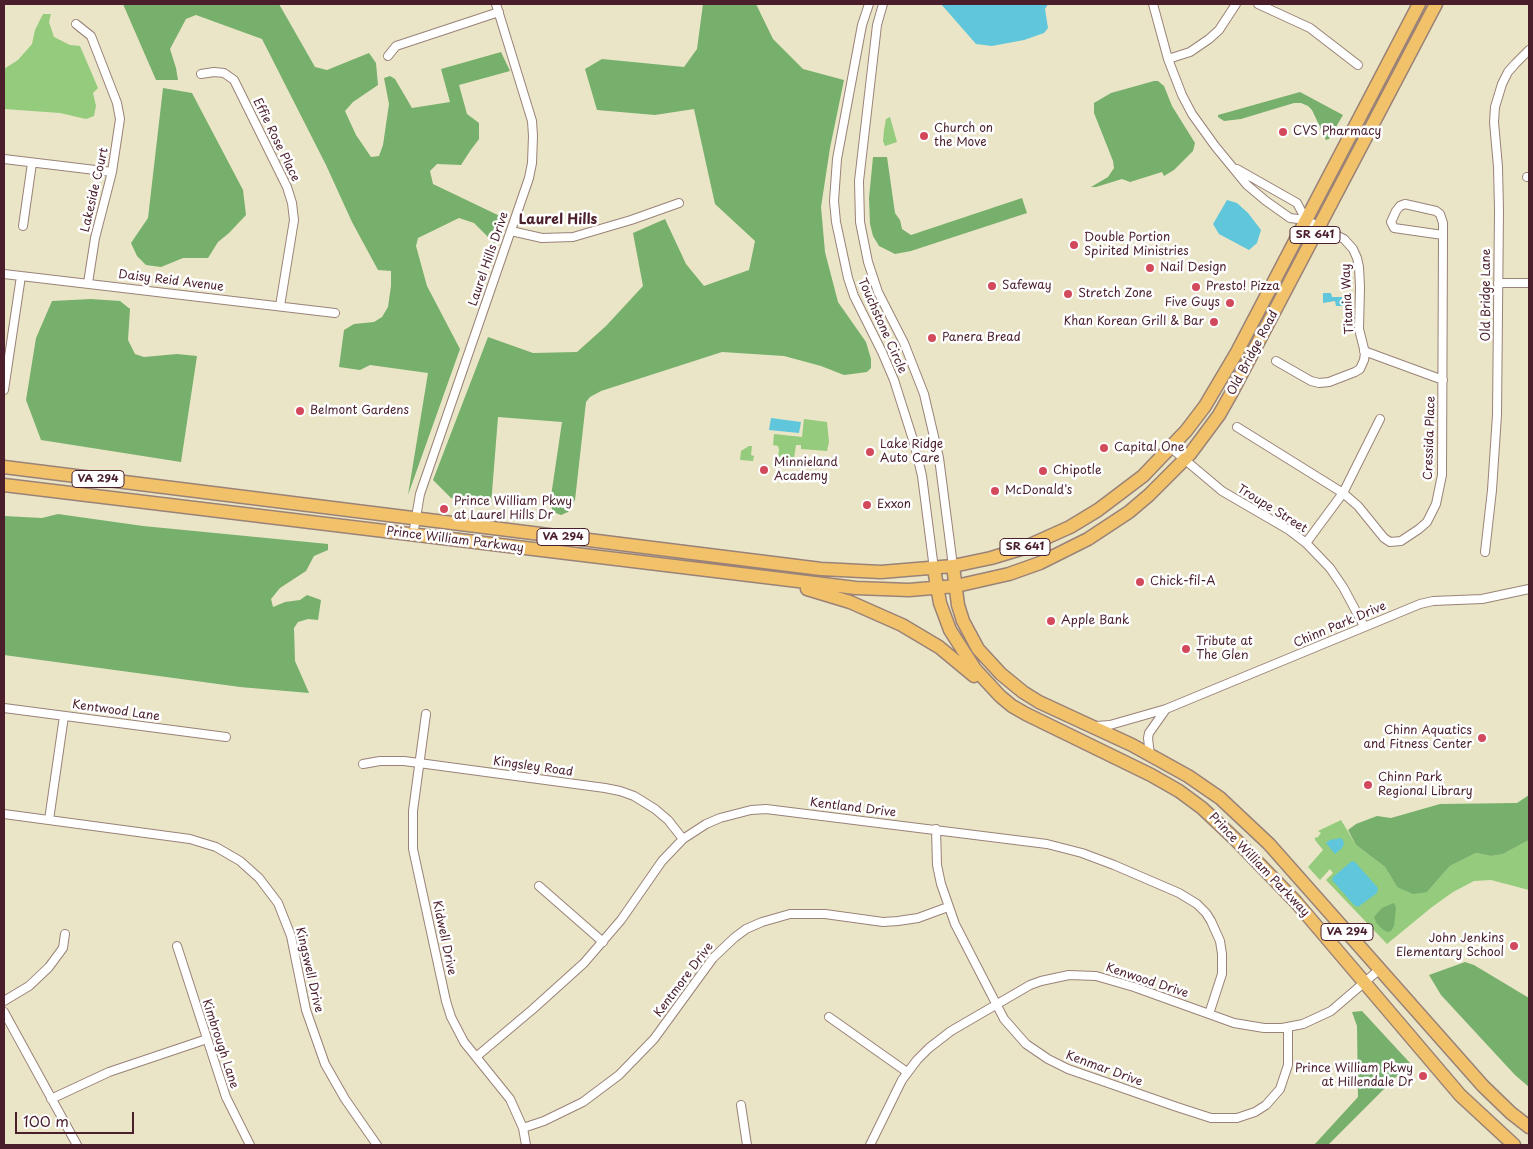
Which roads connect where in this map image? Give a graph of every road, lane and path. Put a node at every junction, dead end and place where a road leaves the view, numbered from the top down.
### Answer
1 (869, 4) edge
2 (883, 4) edge
3 (1153, 4) edge
4 (1236, 4) edge
5 (1258, 4) edge
6 (1419, 4) edge
7 (1436, 4) edge
8 (498, 8) edge
9 (76, 24) dead end
10 (1529, 50) edge
11 (388, 56) dead end
12 (1168, 59) junction
13 (1358, 65) dead end
14 (201, 74) dead end
15 (4, 159) edge
16 (32, 163) junction
17 (1234, 167) junction
18 (112, 172) junction
19 (679, 204) dead end
20 (1306, 220) junction
21 (23, 226) dead end
22 (1319, 226) junction
23 (511, 231) junction
24 (1443, 235) junction
25 (4, 274) edge
26 (20, 276) junction
27 (88, 282) junction
28 (1498, 283) junction
29 (1529, 283) edge
30 (280, 306) junction
31 (335, 313) dead end
32 (7, 344) edge
33 (1364, 351) junction
34 (1276, 361) dead end
35 (1443, 380) junction
36 (4, 390) edge
37 (1380, 419) dead end
38 (1237, 427) dead end
39 (1171, 448) junction
40 (1184, 460) junction
41 (4, 467) edge
42 (4, 485) edge
43 (1343, 493) junction
44 (416, 518) junction
45 (413, 535) junction
46 (1306, 544) junction
47 (1485, 552) dead end
48 (953, 566) junction
49 (934, 568) junction
50 (761, 577) junction
51 (956, 586) junction
52 (937, 588) junction
53 (1529, 589) edge
54 (1364, 626) junction
55 (1000, 696) junction
56 (4, 708) edge
57 (1166, 709) junction
58 (426, 714) dead end
59 (64, 716) junction
60 (1091, 726) junction
61 (226, 738) dead end
62 (1150, 755) junction
63 (421, 763) junction
64 (363, 764) dead end
65 (4, 814) edge
66 (49, 820) junction
67 (936, 830) junction
68 (683, 839) junction
69 (539, 886) dead end
70 (948, 907) junction
71 (65, 934) dead end
72 (603, 942) junction
73 (177, 946) dead end
74 (1380, 969) junction
75 (1365, 982) junction
76 (4, 1001) edge
77 (996, 1005) junction
78 (4, 1012) edge
79 (1209, 1014) junction
80 (829, 1017) dead end
81 (1288, 1027) junction
82 (206, 1039) junction
83 (476, 1057) junction
84 (907, 1072) junction
85 (51, 1099) junction
86 (741, 1105) dead end
87 (1529, 1127) edge
88 (522, 1128) junction
89 (77, 1145) edge
90 (250, 1145) edge
91 (377, 1145) edge
92 (526, 1145) edge
93 (747, 1145) edge
94 (870, 1145) edge
95 (1514, 1145) edge

1 - 49 street, Touchstone Circle
2 - 48 street, Touchstone Circle
3 - 12 street
4 - 12 street
5 - 13 street
6 - 20 main road, Old Bridge Road / SR 641
7 - 22 main road, Old Bridge Road / SR 641
8 - 11 street
8 - 23 street, Laurel Hills Drive
9 - 18 street, Lakeside Court
10 - 28 street, Old Bridge Lane
12 - 17 street
14 - 30 street, Effie Rose Place
15 - 16 street
16 - 18 street
16 - 21 street
17 - 20 street
17 - 20 street
18 - 27 street, Lakeside Court
19 - 23 street
20 - 22 street, Titania Way
20 - 39 main road, Old Bridge Road / SR 641
22 - 33 street, Titania Way
22 - 40 main road, Old Bridge Road / SR 641
23 - 44 street, Laurel Hills Drive
24 - 24 street, Cressida Place
24 - 35 street, Cressida Place
25 - 26 street, Daisy Reid Avenue
26 - 27 street, Daisy Reid Avenue
26 - 32 street
27 - 30 street, Daisy Reid Avenue
28 - 29 street
28 - 47 street, Old Bridge Lane
30 - 31 street, Daisy Reid Avenue
32 - 36 street
33 - 34 street
33 - 35 street, Titania Way
35 - 43 street, Cressida Place
37 - 43 street
38 - 43 street, Cressida Place
39 - 40 street, Troupe Street
39 - 48 main road, Old Bridge Road / SR 641
40 - 46 street, Troupe Street
40 - 51 main road, Old Bridge Road / SR 641
41 - 44 main road, Prince William Parkway / VA 294
42 - 45 main road, Prince William Parkway / VA 294
43 - 46 street
44 - 45 street, Laurel Hills Drive
44 - 49 main road, Prince William Parkway / VA 294
45 - 50 main road, Prince William Parkway / VA 294
46 - 54 street, Troupe Street
48 - 49 main road, Prince William Parkway / VA 294
48 - 51 main road, Prince William Parkway / VA 294
49 - 52 main road, Prince William Parkway
50 - 52 main road, Prince William Parkway
50 - 55 main road, VA 294
51 - 52 main road, Prince William Parkway
51 - 60 main road, Prince William Parkway / VA 294
52 - 55 main road, Prince William Parkway
53 - 54 street, Chinn Park Drive
54 - 57 street, Chinn Park Drive
55 - 75 main road, Prince William Parkway / VA 294
56 - 59 street, Kentwood Lane
57 - 60 street, Chinn Park Drive
57 - 62 street
58 - 63 street, Kidwell Drive
59 - 61 street, Kentwood Lane
59 - 66 street
60 - 62 main road, Prince William Parkway / VA 294
62 - 74 main road, Prince William Parkway / VA 294
63 - 64 street, Kingsley Road
63 - 68 street, Kingsley Road
63 - 83 street, Kidwell Drive
65 - 66 street, Kingswell Drive
66 - 91 street, Kingswell Drive
67 - 68 street, Kentland Drive
67 - 70 street, Kenmar Drive
67 - 79 street, Kentland Drive
68 - 72 street, Kentland Drive
69 - 72 street
70 - 77 street, Kenmar Drive
70 - 88 street, Kentmore Drive
71 - 76 street
72 - 83 street, Kentland Drive
73 - 82 street, Kimbrough Lane
74 - 75 street, Kenwood Drive
74 - 87 main road, Prince William Parkway / VA 294
75 - 81 street, Kenwood Drive
75 - 95 main road, Prince William Parkway / VA 294
77 - 79 street, Kenwood Drive
77 - 81 street, Kenmar Drive
77 - 84 street, Kenwood Drive
78 - 85 street
79 - 81 street, Kenwood Drive
80 - 84 street
82 - 85 street
82 - 90 street, Kimbrough Lane
83 - 88 street, Kidwell Drive
84 - 94 street, Kenwood Drive
85 - 89 street
86 - 93 street
88 - 92 street, Kidwell Drive

